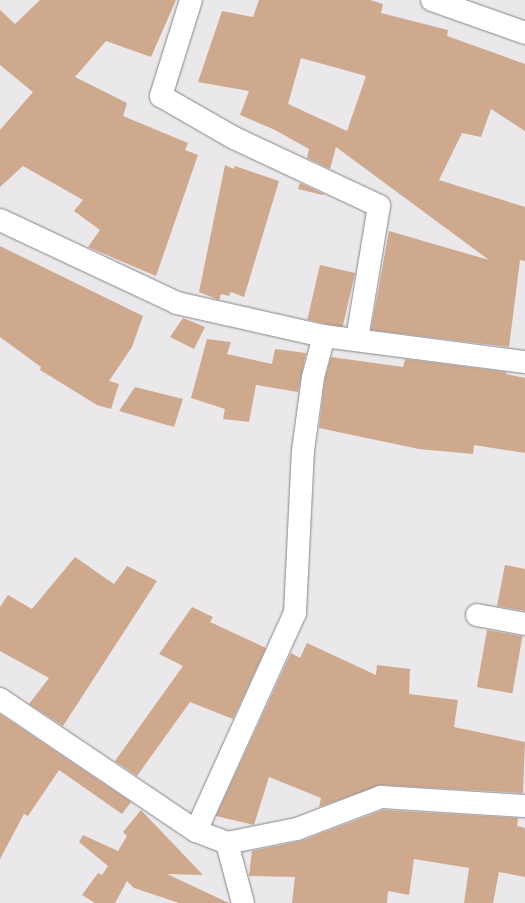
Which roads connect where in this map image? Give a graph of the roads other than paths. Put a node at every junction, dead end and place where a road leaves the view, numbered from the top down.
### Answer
1 (191, 0) edge
2 (432, 0) edge
3 (525, 33) edge
4 (0, 220) edge
5 (324, 336) junction
6 (357, 339) junction
7 (525, 362) edge
8 (477, 615) dead end
9 (525, 624) edge
10 (0, 699) edge
11 (525, 806) edge
12 (196, 831) junction
13 (227, 843) junction
14 (243, 903) edge

1 - 6 street
2 - 3 street
4 - 5 street
5 - 6 street
5 - 12 street
6 - 7 street
8 - 9 street
10 - 12 street
11 - 13 street
12 - 13 street
13 - 14 street

